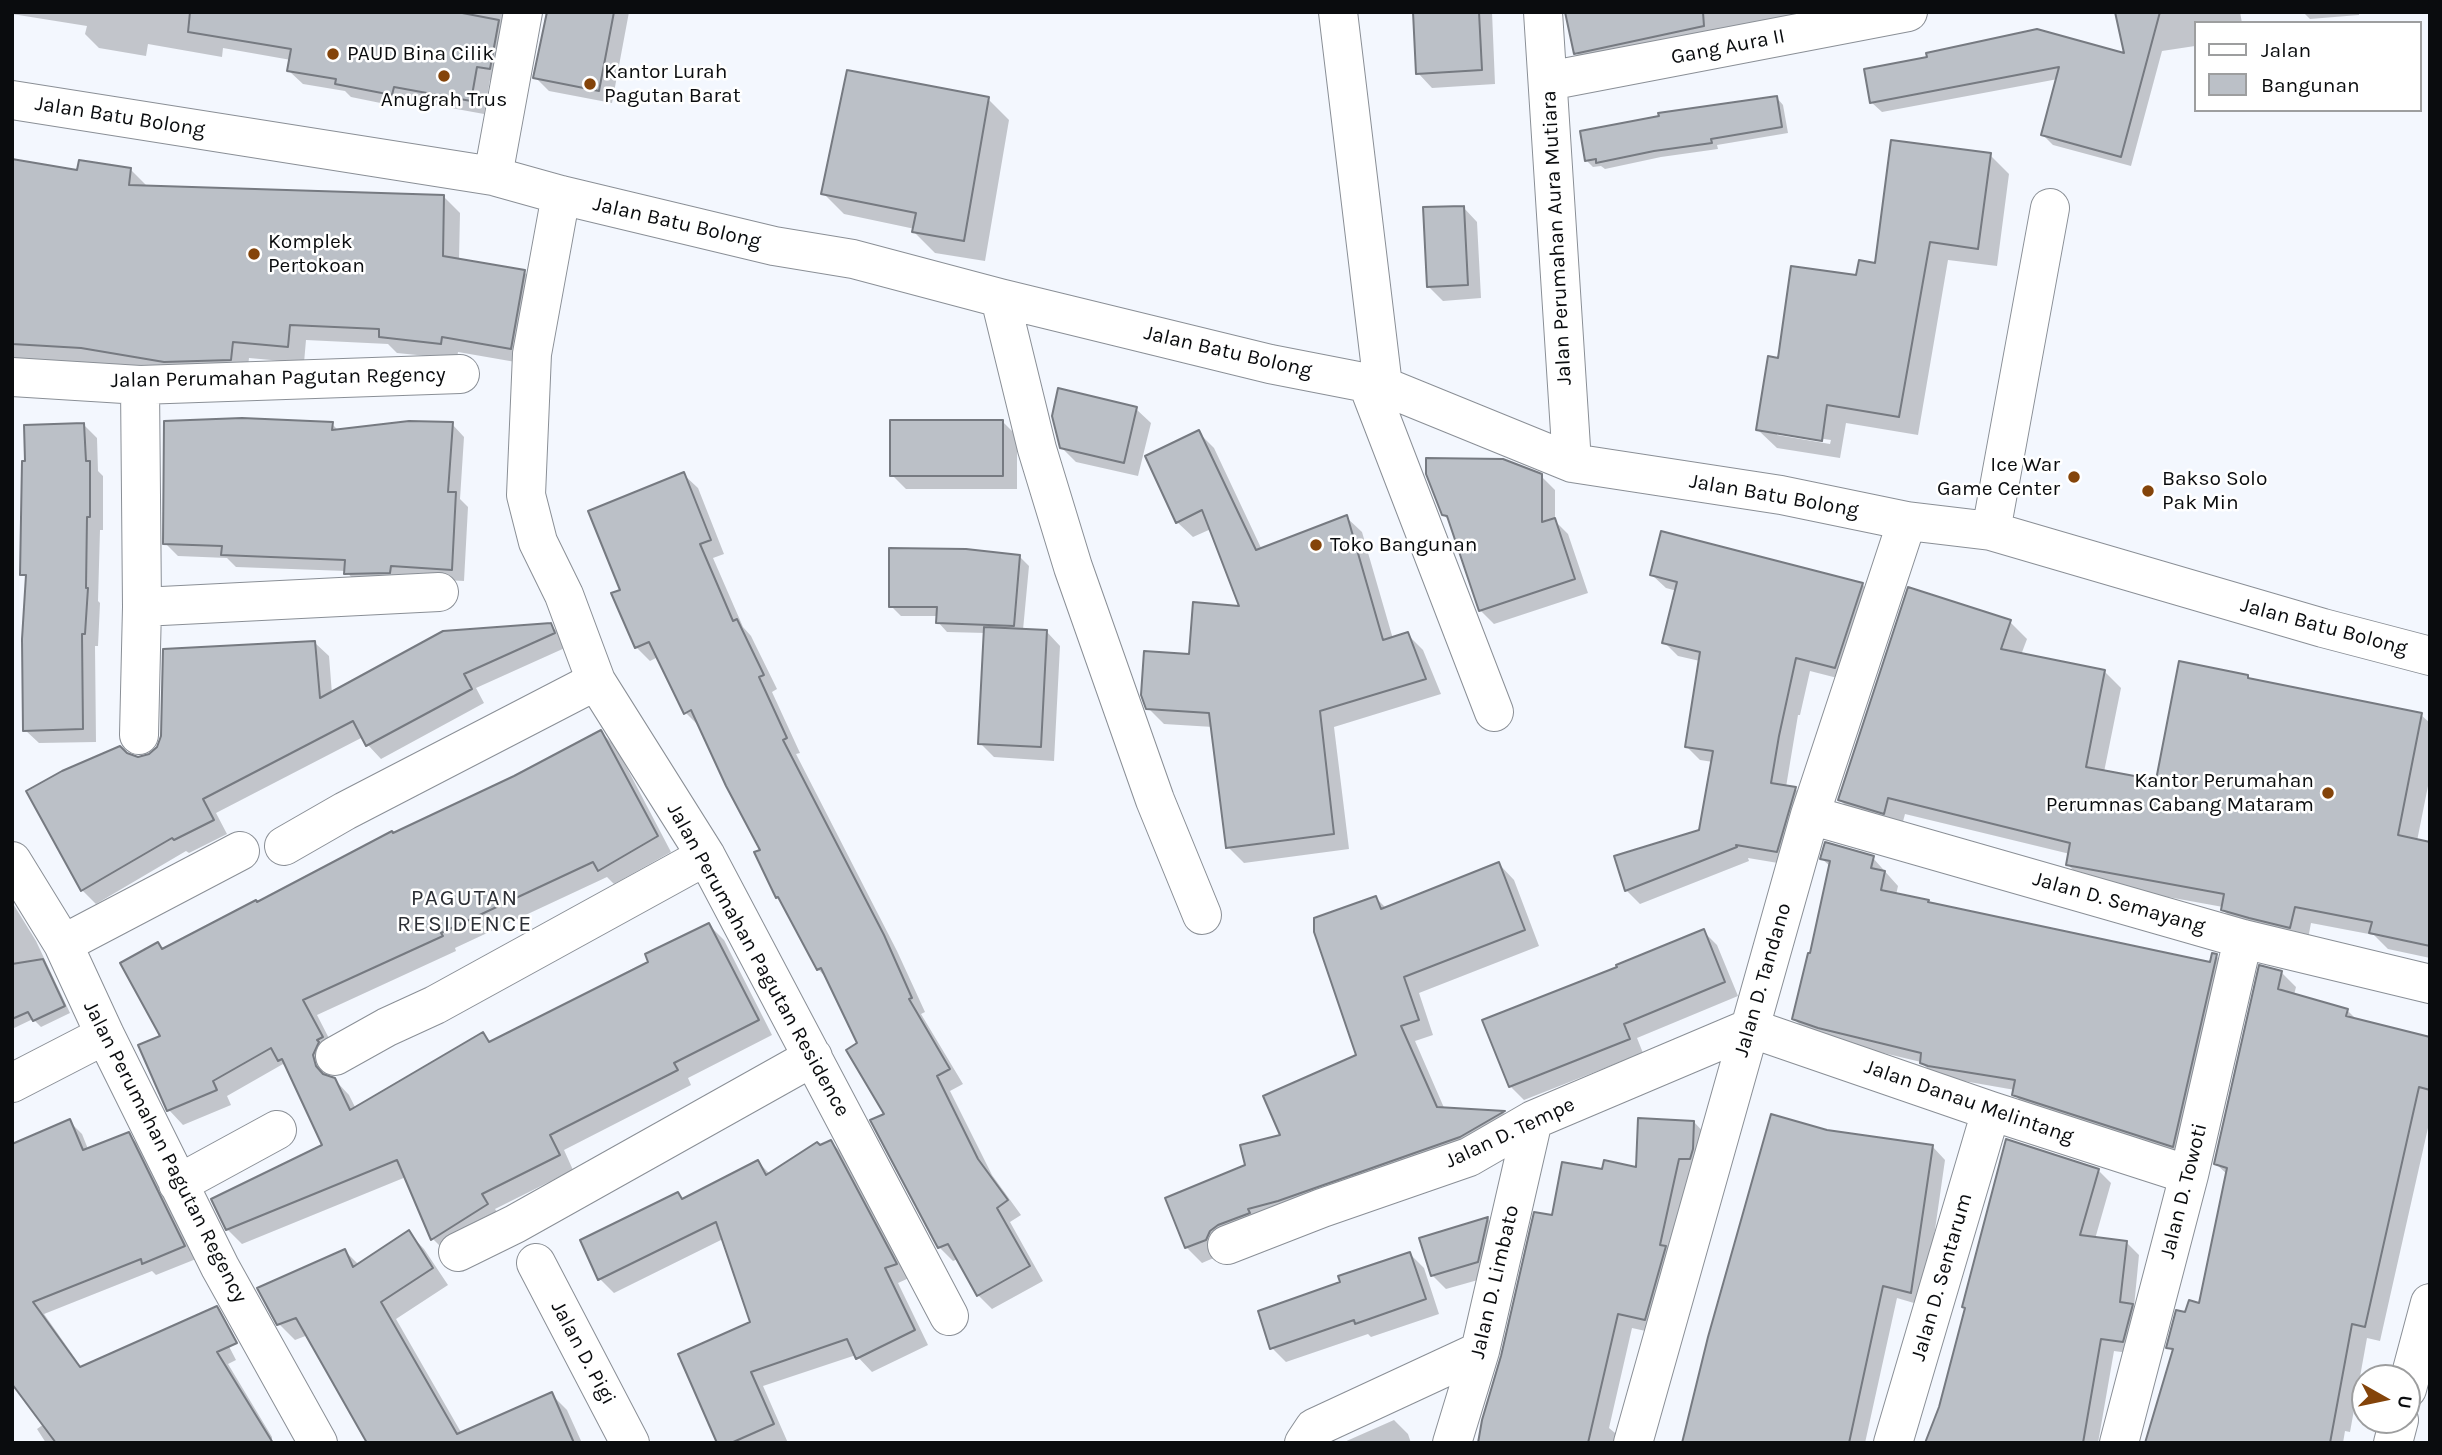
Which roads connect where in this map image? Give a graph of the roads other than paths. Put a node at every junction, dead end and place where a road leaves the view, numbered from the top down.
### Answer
1 (523, 12) edge
2 (1338, 12) edge
3 (1543, 12) edge
4 (1908, 12) edge
5 (1548, 81) junction
6 (12, 100) edge
7 (493, 176) junction
8 (561, 195) junction
9 (2050, 208) dead end
10 (1000, 298) junction
11 (460, 374) dead end
12 (12, 377) edge
13 (1375, 384) junction
14 (140, 385) junction
15 (1572, 463) junction
16 (1907, 521) junction
17 (1991, 531) junction
18 (439, 592) dead end
19 (142, 607) junction
20 (2430, 656) edge
21 (596, 681) junction
22 (1494, 712) dead end
23 (139, 734) dead end
24 (1810, 815) junction
25 (285, 846) dead end
26 (240, 851) dead end
27 (706, 856) junction
28 (12, 861) edge
29 (1202, 915) dead end
30 (2243, 939) junction
31 (63, 944) junction
32 (2430, 984) edge
33 (1750, 1028) junction
34 (105, 1035) junction
35 (335, 1056) dead end
36 (813, 1057) junction
37 (12, 1083) edge
38 (1991, 1111) junction
39 (1533, 1120) junction
40 (277, 1130) dead end
41 (2189, 1175) junction
42 (178, 1184) junction
43 (1227, 1245) dead end
44 (458, 1252) dead end
45 (536, 1263) dead end
46 (2430, 1303) edge
47 (949, 1316) dead end
48 (1480, 1351) junction
49 (2414, 1364) edge
50 (318, 1443) edge
51 (630, 1443) edge
52 (1304, 1443) edge
53 (1452, 1443) edge
54 (1633, 1443) edge
55 (1893, 1443) edge
56 (2119, 1443) edge

1 - 7 street
2 - 13 street
3 - 5 street, Jalan Perumahan Aura Mutiara
4 - 5 street, Gang Aura II
5 - 15 street, Jalan Perumahan Aura Mutiara
6 - 7 street, Jalan Batu Bolong
7 - 8 street, Jalan Batu Bolong
8 - 10 street, Jalan Batu Bolong
8 - 21 street, Jalan Perumahan Pagutan Residence
9 - 17 street
10 - 13 street, Jalan Batu Bolong
10 - 29 street
11 - 14 street, Jalan Perumahan Pagutan Regency
12 - 14 street, Jalan Perumahan Pagutan Regency
13 - 15 street, Jalan Batu Bolong
13 - 22 street
14 - 19 street
15 - 16 street, Jalan Batu Bolong
16 - 17 street, Jalan Batu Bolong
16 - 24 street, Jalan D. Tandano
17 - 20 street, Jalan Batu Bolong
18 - 19 street
19 - 23 street
21 - 25 street
21 - 27 street, Jalan Perumahan Pagutan Residence
24 - 30 street, Jalan D. Semayang
24 - 33 street, Jalan D. Tandano
26 - 31 street
27 - 35 street
27 - 36 street, Jalan Perumahan Pagutan Residence
28 - 31 street, Jalan Perumahan Pagutan Regency
30 - 32 street, Jalan D. Semayang
30 - 41 street, Jalan D. Towoti
31 - 34 street, Jalan Perumahan Pagutan Regency
33 - 38 street, Jalan Danau Melintang
33 - 39 street, Jalan D. Tempe
33 - 54 street, Jalan D. Tandano
34 - 37 street
34 - 42 street, Jalan Perumahan Pagutan Regency
36 - 44 street
36 - 47 street, Jalan Perumahan Pagutan Residence
38 - 41 street, Jalan Danau Melintang
38 - 55 street, Jalan D. Sentarum
39 - 43 street, Jalan D. Tempe
39 - 48 street, Jalan D. Limbato
40 - 42 street
41 - 56 street, Jalan D. Towoti
42 - 50 street, Jalan Perumahan Pagutan Regency
45 - 51 street, Jalan D. Pigi
46 - 49 street
48 - 52 street
48 - 53 street, Jalan D. Limbato

